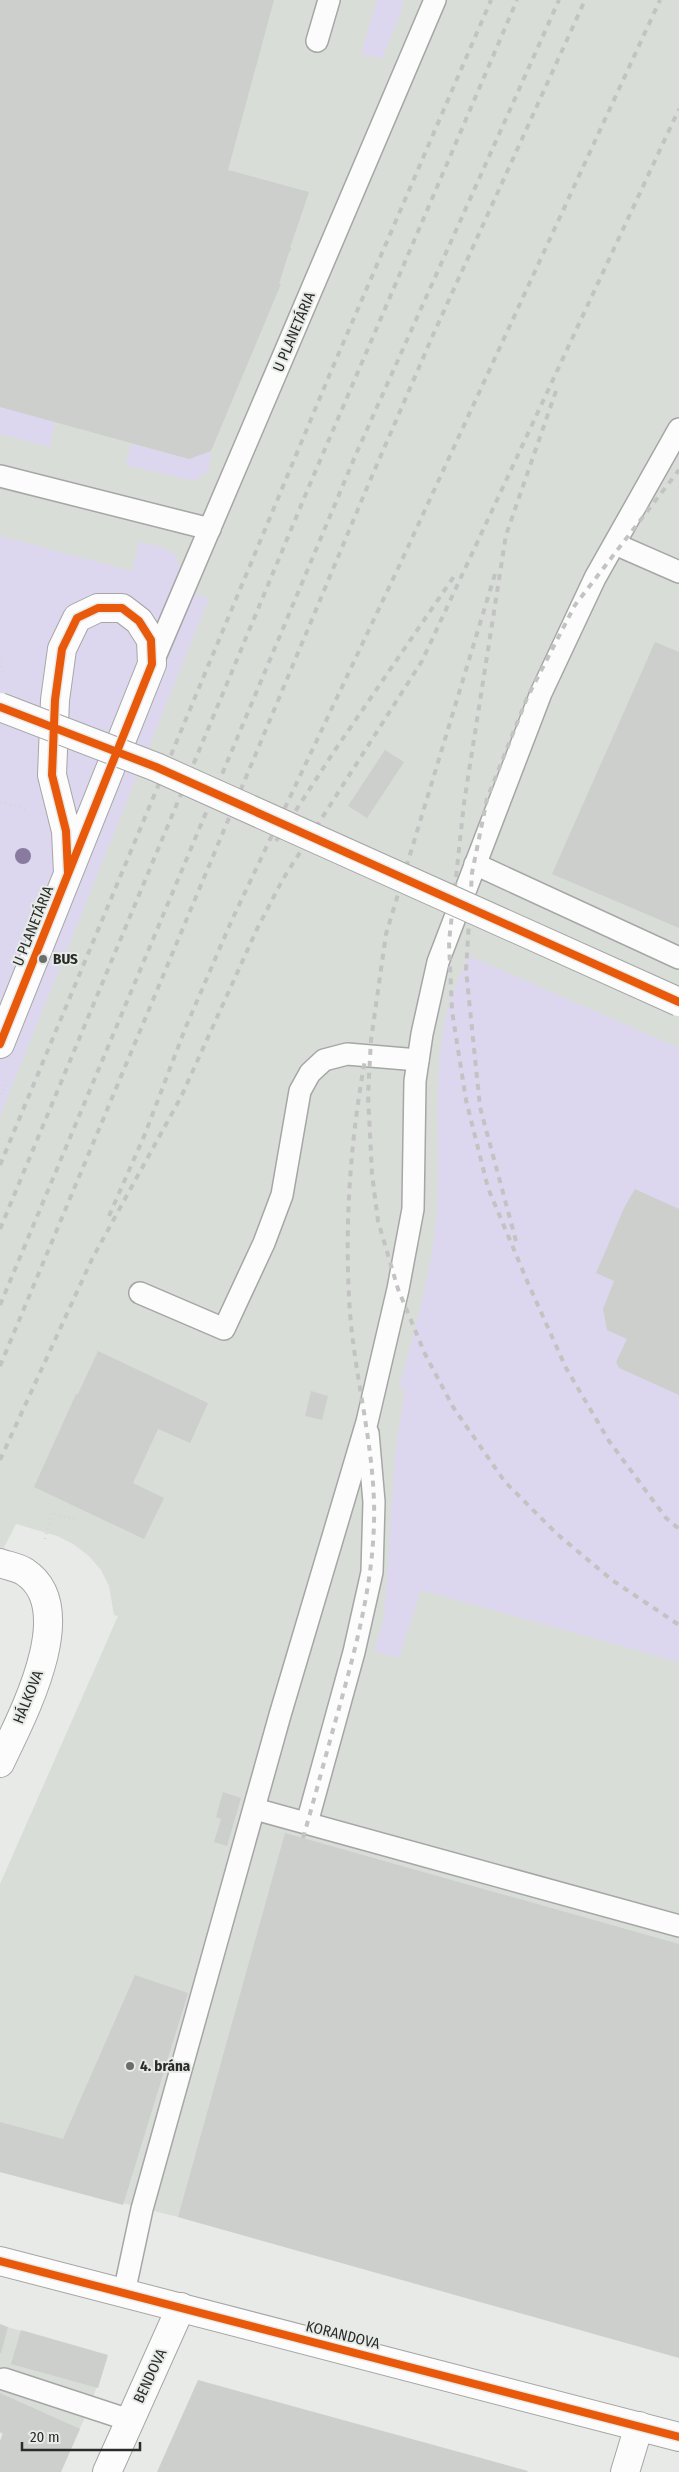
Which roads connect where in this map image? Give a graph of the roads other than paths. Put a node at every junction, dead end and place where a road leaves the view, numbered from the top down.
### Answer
1 (328, 0) edge
2 (435, 0) edge
3 (317, 41) dead end
4 (679, 430) edge
5 (0, 476) edge
6 (210, 529) junction
7 (615, 544) junction
8 (679, 572) edge
9 (152, 664) junction
10 (0, 707) edge
11 (475, 864) junction
12 (68, 873) junction
13 (679, 958) edge
14 (679, 1002) edge
15 (0, 1044) edge
16 (418, 1060) junction
17 (140, 1293) dead end
18 (367, 1422) junction
19 (0, 1563) edge
20 (0, 1763) edge
21 (254, 1809) junction
22 (307, 1823) junction
23 (679, 1926) edge
24 (0, 2261) edge
25 (124, 2292) junction
26 (181, 2307) junction
27 (4, 2378) dead end
28 (129, 2420) junction
29 (639, 2426) junction
30 (679, 2437) edge
31 (107, 2472) edge
32 (625, 2472) edge

1 - 3 lane
2 - 6 lane, U PLANETÁRIA
4 - 7 lane
5 - 6 lane
6 - 9 lane, U PLANETÁRIA
7 - 8 lane
7 - 11 lane
9 - 12 street, U PLANETÁRIA
9 - 12 street, U PLANETÁRIA
10 - 14 street, bridge
11 - 13 lane
11 - 16 lane
12 - 15 street, U PLANETÁRIA
16 - 17 lane
16 - 18 lane
18 - 21 lane
18 - 22 lane
19 - 20 street, HÁLKOVA
21 - 22 lane
21 - 25 lane
22 - 23 lane
24 - 25 street, KORANDOVA
25 - 26 street, KORANDOVA
26 - 28 street, BENDOVA
26 - 29 street, KORANDOVA
27 - 28 lane
28 - 31 street, BENDOVA
29 - 30 street, KORANDOVA
29 - 32 street

